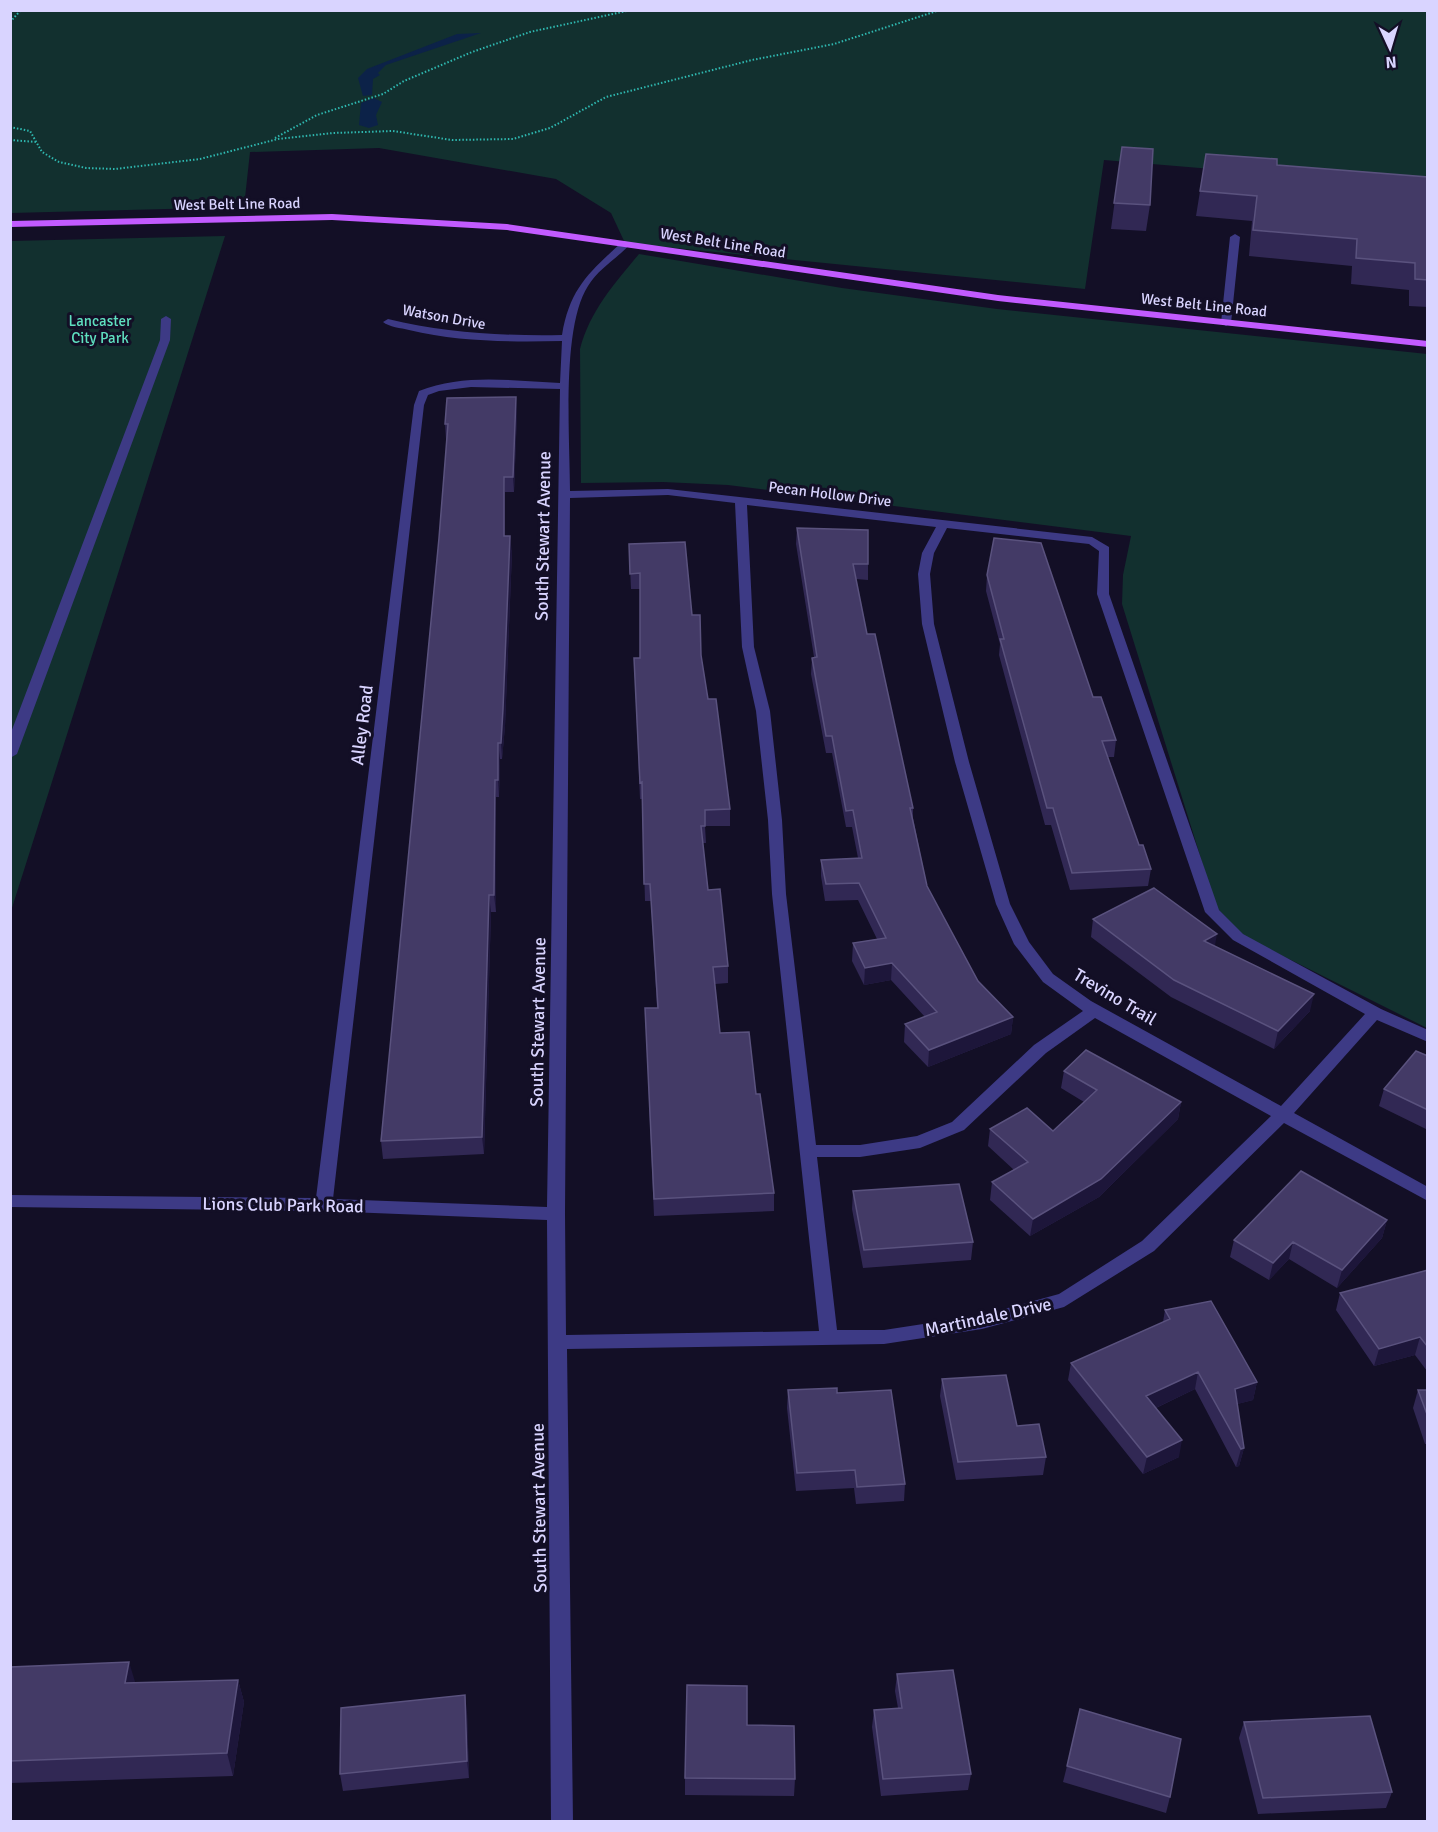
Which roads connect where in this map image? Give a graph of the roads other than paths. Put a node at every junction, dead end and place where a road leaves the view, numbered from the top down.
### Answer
1 (10, 224) edge
2 (1235, 237) dead end
3 (626, 243) junction
4 (166, 319) dead end
5 (388, 322) dead end
6 (1226, 323) junction
7 (567, 338) junction
8 (1428, 344) edge
9 (565, 386) junction
10 (563, 495) junction
11 (741, 499) junction
12 (944, 523) junction
13 (10, 754) edge
14 (1095, 1010) junction
15 (1376, 1013) junction
16 (1428, 1037) edge
17 (1284, 1113) junction
18 (810, 1151) junction
19 (1428, 1194) edge
20 (10, 1202) edge
21 (324, 1205) junction
22 (556, 1214) junction
23 (829, 1338) junction
24 (557, 1342) junction
25 (561, 1821) edge

1 - 3 main road, West Belt Line Road
2 - 6 street
3 - 6 main road, West Belt Line Road
3 - 7 street, South Stewart Avenue
4 - 13 street
5 - 7 street, Watson Drive
6 - 8 main road, West Belt Line Road
7 - 9 street, South Stewart Avenue
9 - 10 street, South Stewart Avenue
9 - 21 street, Alley Road
10 - 11 street, Pecan Hollow Drive
10 - 22 street, South Stewart Avenue
11 - 12 street, Pecan Hollow Drive
11 - 18 street
12 - 14 street, Trevino Trail
12 - 15 street, Pecan Hollow Drive
14 - 17 street, Trevino Trail
14 - 18 street
15 - 16 street
15 - 17 street, Martindale Drive
17 - 19 street, Trevino Trail
17 - 23 street, Martindale Drive
18 - 23 street
20 - 21 street, Lions Club Park Road
21 - 22 street, Lions Club Park Road
22 - 24 street, South Stewart Avenue
23 - 24 street, Martindale Drive
24 - 25 street, South Stewart Avenue

